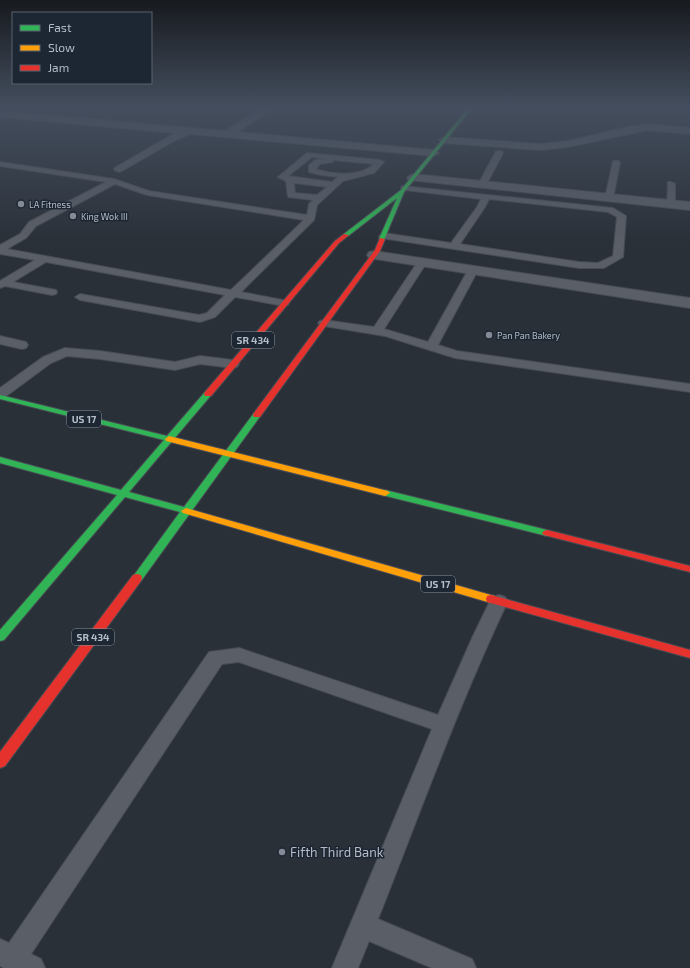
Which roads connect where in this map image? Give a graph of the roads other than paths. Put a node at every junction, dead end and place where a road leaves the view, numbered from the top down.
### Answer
1 (148, 152) edge
2 (313, 152) edge
3 (425, 152) edge
4 (434, 153) joint
5 (499, 153) dead end
6 (310, 155) junction
7 (345, 159) junction
8 (0, 164) edge
9 (616, 164) dead end
10 (120, 169) dead end
11 (352, 176) junction
12 (413, 178) junction
13 (290, 180) junction
14 (114, 181) junction
15 (671, 184) dead end
16 (334, 185) junction
17 (482, 185) junction
18 (404, 189) junction
19 (319, 198) junction
20 (485, 198) junction
21 (609, 198) junction
22 (671, 204) junction
23 (690, 206) edge
24 (311, 218) junction
25 (384, 236) junction
26 (0, 238) edge
27 (16, 241) junction
28 (454, 246) junction
29 (0, 250) edge
30 (374, 255) junction
31 (45, 259) junction
32 (422, 262) junction
33 (473, 270) junction
34 (2, 284) edge
35 (52, 292) dead end
36 (234, 294) junction
37 (80, 297) dead end
38 (284, 303) junction
39 (690, 303) edge
40 (324, 323) junction
41 (377, 332) junction
42 (0, 340) edge
43 (22, 345) dead end
44 (431, 346) junction
45 (233, 364) junction
46 (690, 388) edge
47 (0, 394) edge
48 (0, 397) edge
49 (169, 439) junction
50 (229, 454) junction
51 (0, 460) edge
52 (124, 493) junction
53 (187, 512) junction
54 (690, 569) edge
55 (499, 601) junction
56 (0, 637) edge
57 (690, 654) edge
58 (444, 724) junction
59 (0, 762) edge
60 (362, 925) junction
61 (15, 960) edge
62 (345, 968) edge
63 (463, 968) edge

1 - 10 street
2 - 6 lane
3 - 4 street
4 - 12 main road, SR 434
5 - 17 lane
6 - 7 lane
6 - 13 lane
7 - 11 lane
7 - 11 lane
8 - 14 lane
9 - 21 lane
11 - 16 lane
12 - 17 street
12 - 18 main road, SR 434
13 - 16 lane
13 - 19 lane
14 - 24 lane
14 - 27 lane
15 - 22 lane
16 - 19 lane
17 - 21 street
18 - 20 lane
18 - 25 main road, SR 434
18 - 38 main road, SR 434
19 - 24 lane
20 - 28 lane
20 - 28 lane
21 - 22 street
22 - 23 street
24 - 36 lane
25 - 28 lane
25 - 30 main road, SR 434
26 - 27 lane
27 - 29 lane
29 - 31 lane
30 - 32 street
30 - 40 main road, SR 434
31 - 34 lane
31 - 36 lane
32 - 33 street
32 - 41 lane
33 - 39 street
33 - 44 lane
34 - 35 lane
36 - 37 lane
36 - 38 lane
38 - 45 main road, SR 434
40 - 41 lane
40 - 50 main road, SR 434
41 - 44 lane
42 - 43 lane
44 - 46 lane
45 - 47 lane
45 - 49 main road, SR 434
48 - 49 main road, US 17
49 - 50 main road, US 17
49 - 52 main road, SR 434
50 - 53 main road, SR 434
50 - 54 main road, US 17
51 - 52 main road, US 17
52 - 53 main road, US 17
52 - 56 main road, SR 434
53 - 55 main road, US 17
53 - 59 main road, SR 434
55 - 57 main road, US 17
55 - 58 lane
58 - 60 lane
58 - 61 lane
60 - 62 lane
60 - 63 lane

